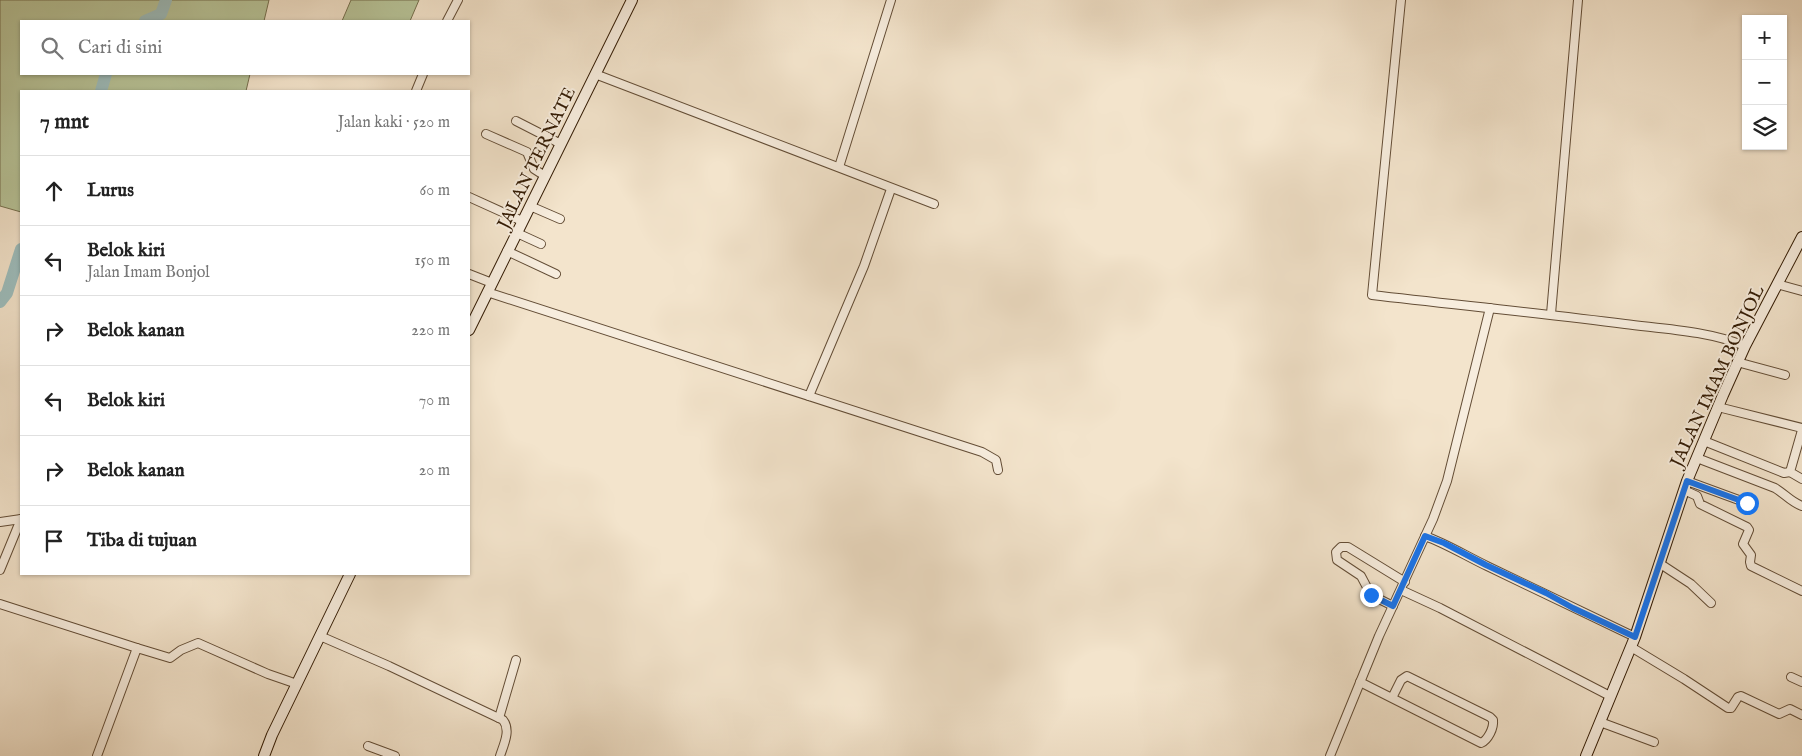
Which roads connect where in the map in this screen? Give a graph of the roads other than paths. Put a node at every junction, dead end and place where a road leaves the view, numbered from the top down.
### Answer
1 (458, 0) edge
2 (632, 0) edge
3 (891, 0) edge
4 (1401, 0) edge
5 (1578, 0) edge
6 (448, 20) edge
7 (595, 74) junction
8 (423, 75) edge
9 (416, 90) edge
10 (516, 121) dead end
11 (486, 134) dead end
12 (561, 144) junction
13 (839, 167) junction
14 (545, 176) junction
15 (892, 189) junction
16 (470, 197) edge
17 (934, 204) dead end
18 (530, 206) junction
19 (560, 219) dead end
20 (522, 222) junction
21 (517, 233) junction
22 (1802, 236) edge
23 (540, 244) dead end
24 (507, 252) junction
25 (556, 274) dead end
26 (470, 275) edge
27 (1777, 284) junction
28 (490, 288) junction
29 (1802, 291) edge
30 (1490, 308) junction
31 (1551, 314) junction
32 (470, 328) edge
33 (1745, 346) junction
34 (1737, 362) junction
35 (1785, 375) dead end
36 (809, 396) junction
37 (1718, 407) junction
38 (1802, 429) edge
39 (1704, 441) junction
40 (1697, 458) junction
41 (998, 470) dead end
42 (1790, 472) junction
43 (1802, 479) edge
44 (1686, 485) junction
45 (1747, 503) dead end
46 (1802, 506) edge
47 (20, 519) edge
48 (20, 521) edge
49 (0, 522) edge
50 (1425, 536) junction
51 (1659, 563) junction
52 (0, 570) edge
53 (350, 575) edge
54 (1405, 582) junction
55 (1401, 590) junction
56 (1802, 591) edge
57 (1711, 603) dead end
58 (0, 604) edge
59 (1393, 606) junction
60 (320, 636) junction
61 (1635, 637) junction
62 (1631, 647) junction
63 (137, 648) junction
64 (516, 660) dead end
65 (1791, 677) dead end
66 (1360, 682) junction
67 (1802, 682) edge
68 (297, 684) junction
69 (1610, 696) junction
70 (1392, 698) junction
71 (1802, 715) edge
72 (499, 718) junction
73 (1600, 722) junction
74 (1654, 742) dead end
75 (368, 746) dead end
76 (97, 756) edge
77 (264, 756) edge
78 (395, 756) edge
79 (500, 756) edge
80 (1330, 756) edge
81 (1586, 756) edge

1 - 6 street
2 - 7 street, JALAN TERNATE
3 - 13 street
4 - 30 street
5 - 31 street
7 - 12 street, JALAN TERNATE
7 - 13 street
8 - 9 street
10 - 12 street
11 - 14 street
12 - 14 street, JALAN TERNATE
13 - 15 street
14 - 18 street, JALAN TERNATE
15 - 17 street
15 - 36 street
16 - 20 street
18 - 19 street
18 - 20 street, JALAN TERNATE
20 - 21 street, JALAN TERNATE
21 - 23 street
21 - 24 street, JALAN TERNATE
22 - 27 street, JALAN IMAM BONJOL
24 - 25 street
24 - 28 street, JALAN TERNATE
26 - 28 street
27 - 29 street
27 - 33 street, JALAN IMAM BONJOL
28 - 32 street, JALAN TERNATE
28 - 36 street
30 - 31 street
30 - 50 street
31 - 33 street
33 - 34 street, JALAN IMAM BONJOL
34 - 35 street
34 - 37 street, JALAN IMAM BONJOL
36 - 41 street
37 - 38 street
37 - 39 street, JALAN IMAM BONJOL
38 - 42 street
39 - 40 street, JALAN IMAM BONJOL
39 - 42 street
40 - 44 street, JALAN IMAM BONJOL
40 - 46 street
42 - 43 street
44 - 45 street
44 - 51 street, JALAN IMAM BONJOL
44 - 56 street
47 - 49 street
48 - 52 street
50 - 54 street
50 - 61 street
51 - 57 street
51 - 61 street, JALAN IMAM BONJOL
53 - 60 street
54 - 55 street
54 - 59 street
55 - 59 street
55 - 69 street
58 - 63 street
59 - 66 street
60 - 68 street
60 - 72 street
61 - 62 street, JALAN IMAM BONJOL
62 - 69 street, JALAN IMAM BONJOL
62 - 71 street
63 - 68 street
63 - 76 street
64 - 72 street
65 - 67 street
66 - 70 street
66 - 80 street
68 - 77 street
69 - 73 street, JALAN IMAM BONJOL
70 - 70 street
72 - 79 street
73 - 74 street
73 - 81 street, JALAN IMAM BONJOL
75 - 78 street

